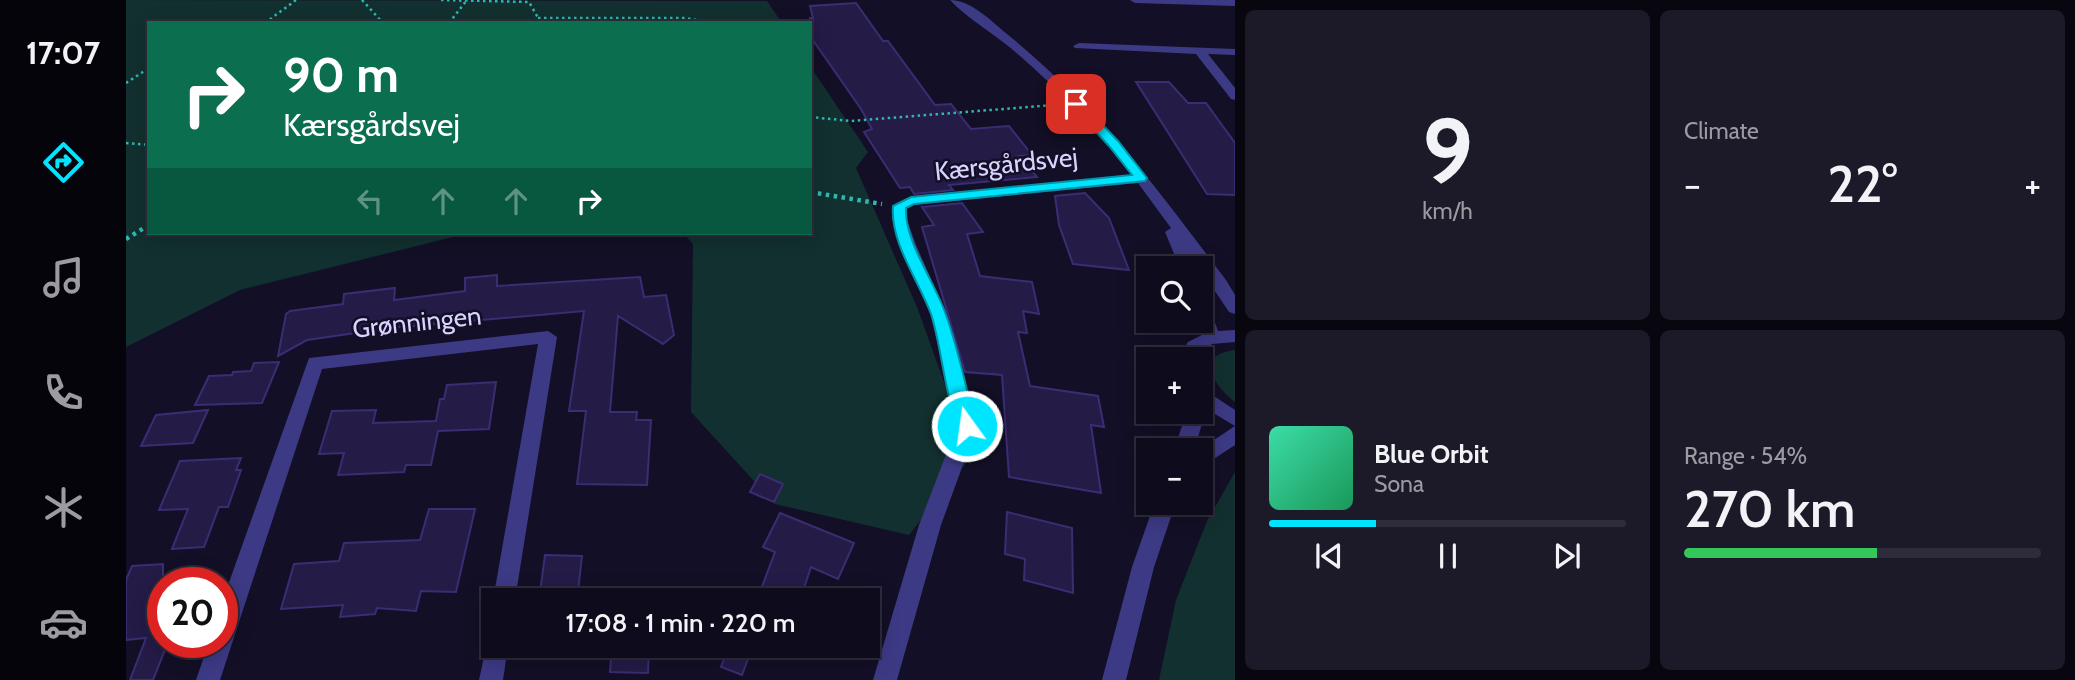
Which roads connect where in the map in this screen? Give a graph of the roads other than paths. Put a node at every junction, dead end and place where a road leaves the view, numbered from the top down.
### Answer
1 (956, 0) edge
2 (972, 0) edge
3 (1135, 0) edge
4 (1220, 3) junction
5 (1235, 3) edge
6 (1235, 19) edge
7 (1079, 46) dead end
8 (1199, 50) junction
9 (1235, 52) edge
10 (1037, 67) junction
11 (1235, 96) edge
12 (1141, 178) junction
13 (1163, 209) junction
14 (1183, 256) edge
15 (1235, 308) edge
16 (1211, 333) edge
17 (1235, 336) edge
18 (1212, 337) junction
19 (1194, 347) edge
20 (1213, 407) edge
21 (1235, 419) edge
22 (1235, 434) edge
23 (1213, 450) edge
24 (1161, 515) edge
25 (506, 588) edge
26 (238, 590) edge
27 (215, 658) edge
28 (494, 658) edge
29 (208, 680) edge
30 (491, 680) edge
31 (885, 680) edge
32 (1114, 680) edge

1 - 10 street, Kærsgårdsvej
2 - 10 street, Kærsgårdsvej
3 - 4 street
4 - 5 street
4 - 6 street
7 - 8 street
8 - 9 street
8 - 11 street
10 - 12 street, Kærsgårdsvej
12 - 13 street, Kærsgårdsvej
12 - 31 street, Kærsgårdsvej
13 - 14 street, Kærsgårdsvej
13 - 15 street, Kærsgårdsvej
16 - 18 street
17 - 18 street
18 - 19 street
20 - 21 street
22 - 23 street
24 - 32 street
25 - 26 street, Grønningen
27 - 29 street
28 - 30 street

